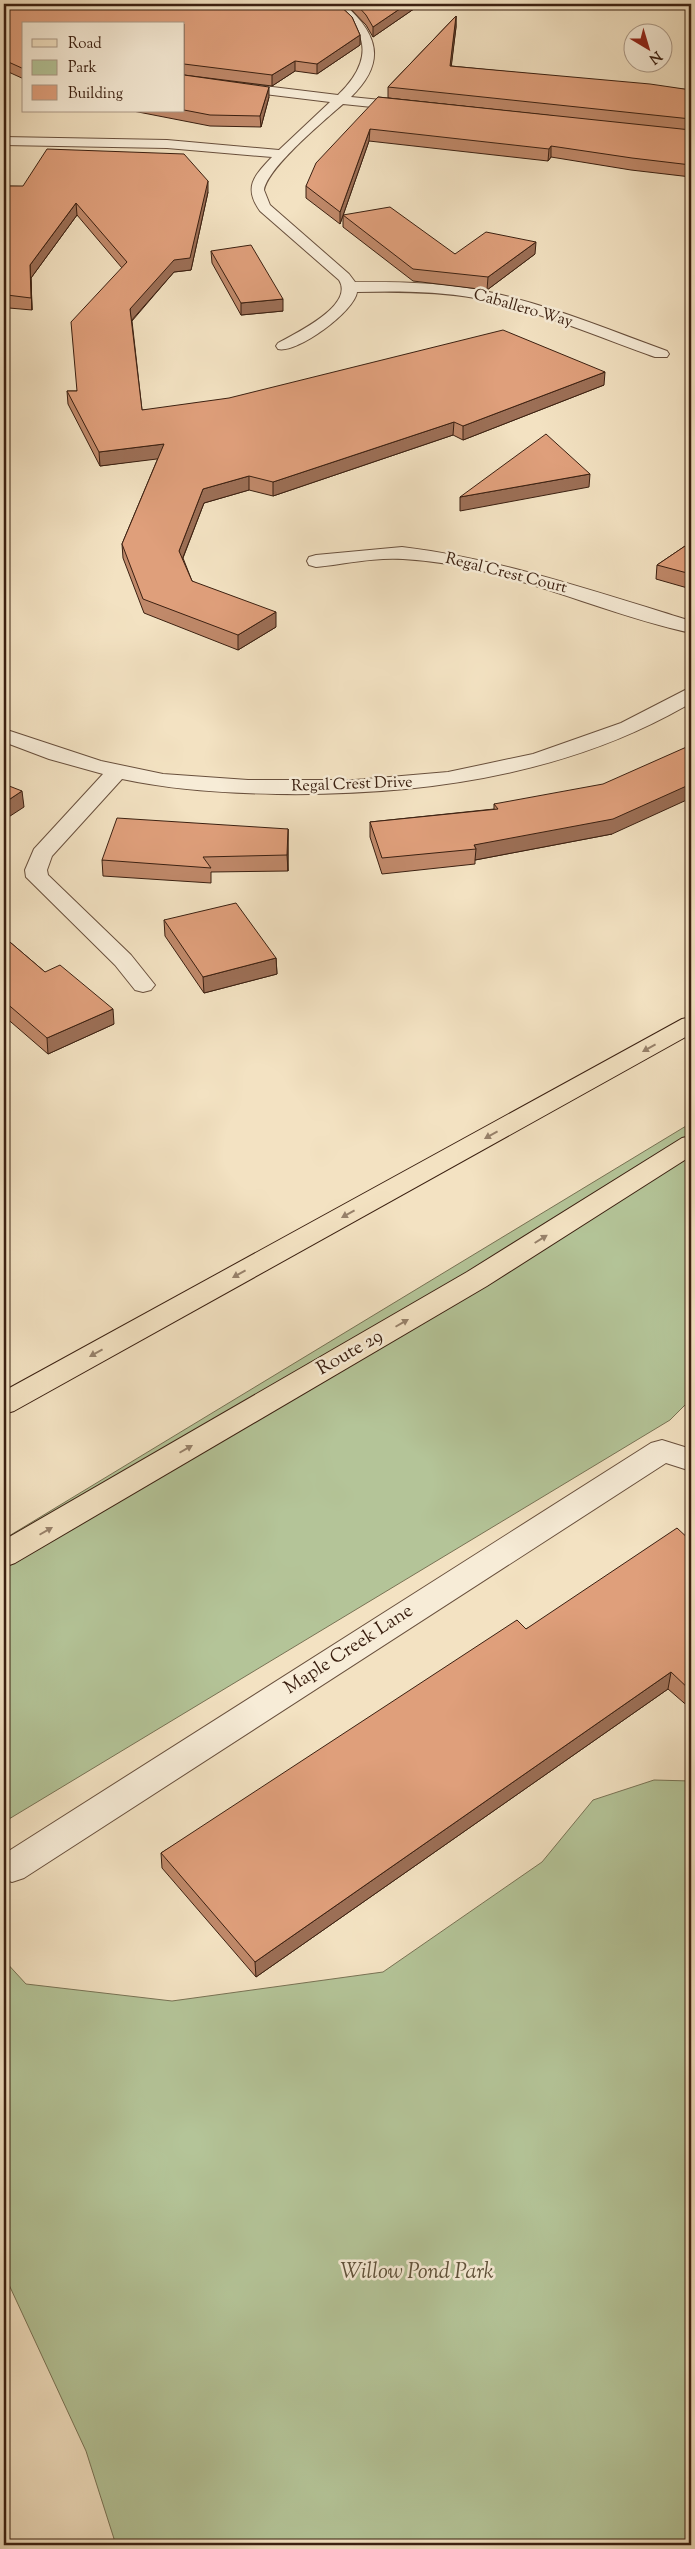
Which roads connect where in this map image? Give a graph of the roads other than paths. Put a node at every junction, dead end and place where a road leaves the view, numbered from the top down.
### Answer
1 (337, 4) edge
2 (185, 80) edge
3 (341, 99) junction
4 (429, 108) edge
5 (4, 141) edge
6 (283, 154) junction
7 (350, 287) junction
8 (284, 346) dead end
9 (662, 354) dead end
10 (316, 561) dead end
11 (691, 627) edge
12 (691, 693) edge
13 (4, 735) edge
14 (118, 770) junction
15 (144, 985) dead end
16 (691, 1024) edge
17 (691, 1144) edge
18 (4, 1404) edge
19 (691, 1460) edge
20 (4, 1555) edge
21 (12, 1867) dead end

1 - 3 street
2 - 3 street
3 - 4 street
3 - 6 street
5 - 6 street
6 - 7 street
7 - 8 street
7 - 9 street, Caballero Way
10 - 11 street, Regal Crest Court
12 - 14 street, Regal Crest Drive
13 - 14 street, Regal Crest Drive
14 - 15 street
16 -> 18 main road
20 -> 17 main road, Route 29
19 - 21 street, Maple Creek Lane

